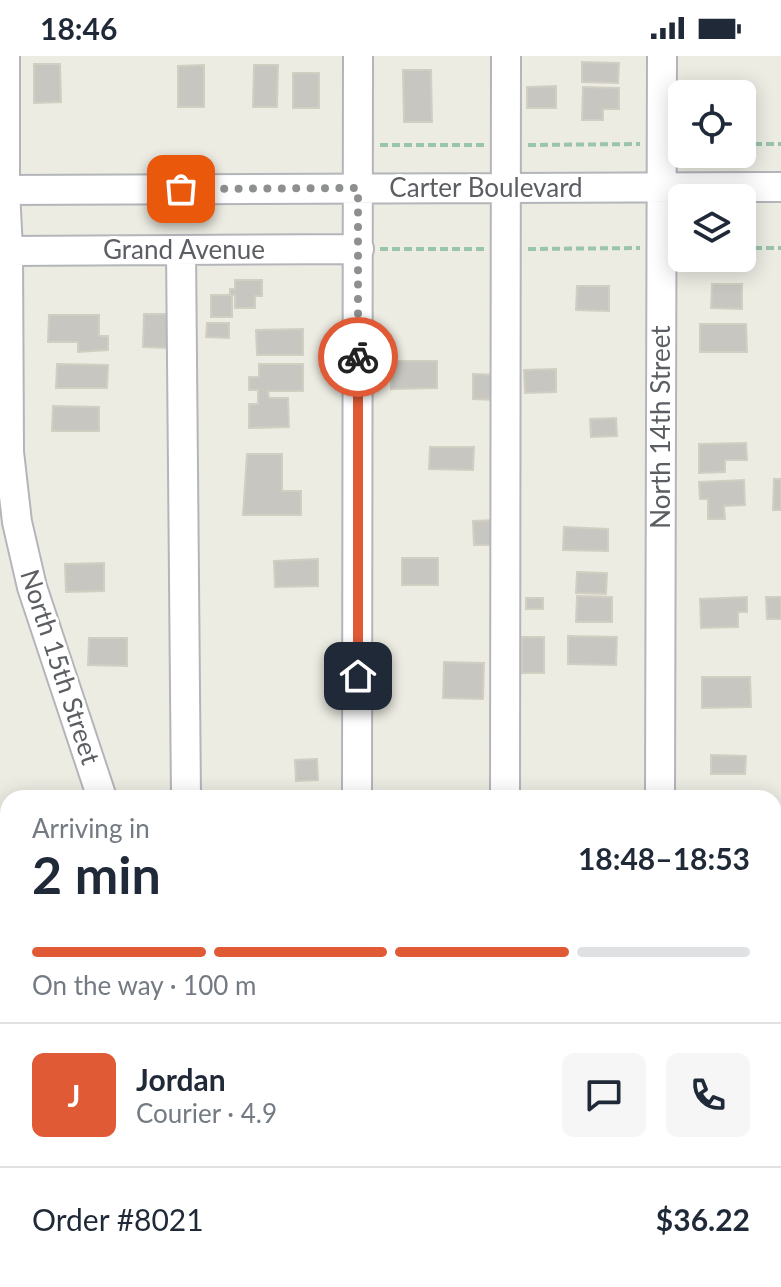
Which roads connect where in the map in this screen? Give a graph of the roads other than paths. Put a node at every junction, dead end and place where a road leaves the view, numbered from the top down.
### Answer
1 (5, 56) edge
2 (358, 56) edge
3 (506, 56) edge
4 (662, 56) edge
5 (662, 187) junction
6 (781, 187) edge
7 (358, 188) junction
8 (506, 188) junction
9 (2, 190) edge
10 (359, 249) junction
11 (181, 250) junction
12 (8, 251) junction
13 (99, 790) edge
14 (186, 790) edge
15 (357, 790) edge
16 (505, 790) edge
17 (660, 790) edge

1 - 9 street, North 15th Street
2 - 7 street
3 - 8 street
4 - 5 street, North 14th Street
5 - 6 street, Carter Boulevard
5 - 8 street, Carter Boulevard
5 - 17 street, North 14th Street
7 - 8 street, Carter Boulevard
7 - 9 street, Carter Boulevard
7 - 10 street
8 - 16 street
9 - 12 street, North 15th Street
10 - 11 street, Grand Avenue
10 - 15 street
11 - 12 street, Grand Avenue
11 - 14 street
12 - 13 street, North 15th Street

